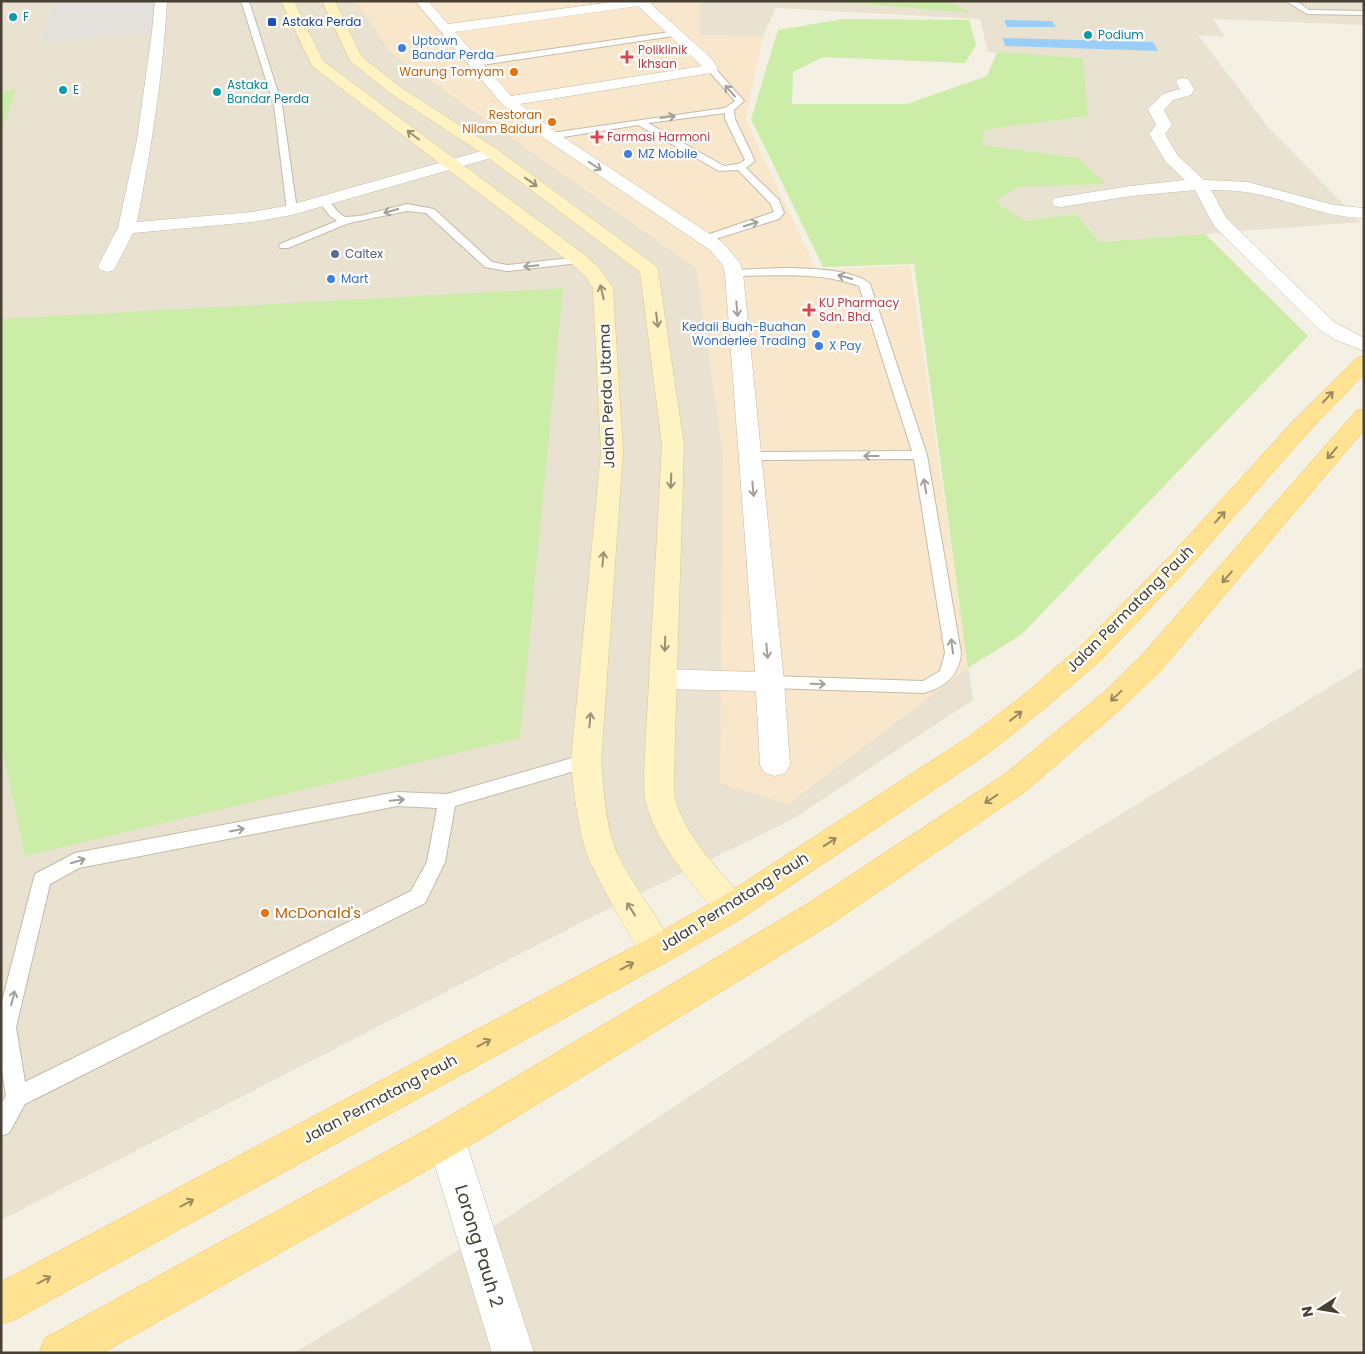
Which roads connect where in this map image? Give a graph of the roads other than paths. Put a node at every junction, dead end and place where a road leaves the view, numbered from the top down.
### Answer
1 (161, 1) edge
2 (244, 1) edge
3 (287, 1) edge
4 (328, 1) edge
5 (426, 1) edge
6 (1290, 1) edge
7 (421, 2) edge
8 (646, 2) edge
9 (1364, 13) edge
10 (445, 29) junction
11 (677, 33) junction
12 (475, 63) junction
13 (711, 69) junction
14 (1183, 82) dead end
15 (507, 101) junction
16 (728, 110) junction
17 (639, 122) junction
18 (551, 136) junction
19 (492, 153) junction
20 (452, 165) junction
21 (740, 166) junction
22 (1202, 186) junction
23 (324, 202) junction
24 (1061, 202) dead end
25 (292, 210) junction
26 (1364, 213) edge
27 (348, 220) junction
28 (127, 228) junction
29 (705, 239) junction
30 (284, 246) dead end
31 (579, 260) junction
32 (106, 266) dead end
33 (734, 273) junction
34 (1364, 345) edge
35 (1364, 362) edge
36 (1364, 416) edge
37 (920, 455) junction
38 (750, 456) junction
39 (663, 679) junction
40 (770, 682) junction
41 (586, 760) junction
42 (775, 765) dead end
43 (447, 801) junction
44 (731, 908) junction
45 (658, 950) junction
46 (17, 1098) junction
47 (1, 1126) edge
48 (446, 1139) junction
49 (1, 1304) edge
50 (60, 1353) edge
51 (513, 1353) edge

1 - 28 street
2 - 25 lane
20 -> 3 street, Jalan Perda Utama
4 - 19 street
5 - 7 lane
6 - 9 lane
7 - 10 street
8 - 10 street
8 - 11 street
10 - 12 street
11 - 12 lane
11 - 13 street
12 - 15 street
13 - 15 street
16 -> 13 lane
14 - 22 street
15 - 18 street
17 -> 16 lane
16 - 21 lane
17 - 18 lane
17 - 21 lane
18 -> 29 street
19 - 20 street
19 -> 39 street
20 - 23 street
20 - 31 street, Jalan Perda Utama
29 -> 21 lane
22 - 24 street
22 - 26 street
22 - 34 street
23 - 25 street
23 - 27 lane
25 - 28 street
27 - 30 lane
31 -> 27 lane
28 - 32 street
29 - 33 street
41 -> 31 street, Jalan Perda Utama
37 -> 33 lane
33 -> 38 street
44 -> 35 main road, Jalan Permatang Pauh
36 -> 48 main road
37 -> 38 lane
40 -> 37 lane
38 -> 40 street
39 - 40 street
39 - 44 street
40 - 42 street
41 - 43 lane
45 -> 41 street, Jalan Perda Utama
43 - 46 lane
46 -> 43 lane
44 - 45 main road, Jalan Permatang Pauh
49 -> 45 main road, Jalan Permatang Pauh
46 - 47 lane
48 - 50 main road
48 - 51 street, Lorong Pauh 2

